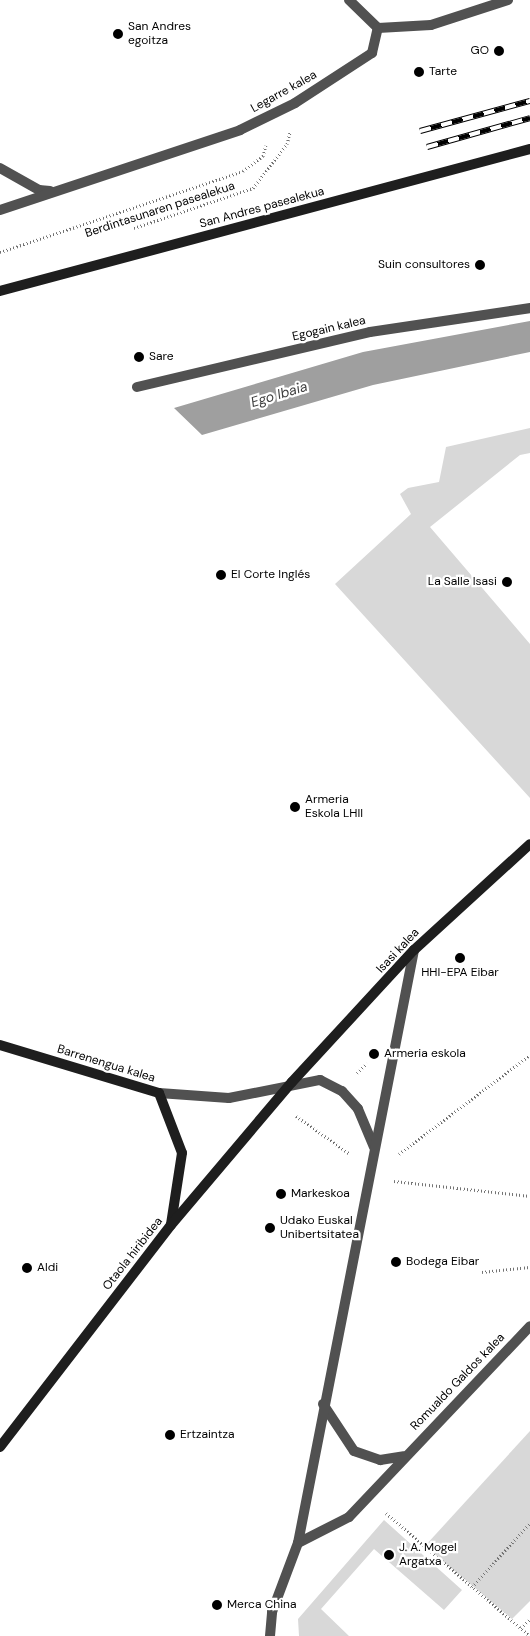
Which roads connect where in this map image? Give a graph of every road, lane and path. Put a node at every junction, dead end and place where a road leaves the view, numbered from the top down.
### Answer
1 (349, 0) edge
2 (508, 0) edge
3 (378, 28) junction
4 (264, 119) junction
5 (292, 125) dead end
6 (530, 150) edge
7 (0, 168) edge
8 (51, 191) junction
9 (0, 210) edge
10 (124, 231) dead end
11 (0, 252) edge
12 (0, 291) edge
13 (530, 308) edge
14 (137, 388) dead end
15 (530, 844) edge
16 (414, 950) junction
17 (0, 1045) edge
18 (530, 1055) edge
19 (292, 1082) junction
20 (159, 1093) junction
21 (291, 1112) dead end
22 (374, 1148) junction
23 (354, 1157) dead end
24 (395, 1160) dead end
25 (391, 1173) dead end
26 (530, 1196) edge
27 (170, 1225) junction
28 (530, 1267) edge
29 (482, 1272) dead end
30 (530, 1326) edge
31 (323, 1404) junction
32 (0, 1447) edge
33 (404, 1456) junction
34 (390, 1516) dead end
35 (530, 1523) edge
36 (298, 1543) junction
37 (472, 1587) junction
38 (530, 1620) edge
39 (522, 1628) junction
40 (270, 1636) edge
41 (530, 1636) edge

1 - 3 street
2 - 3 street
3 - 4 street, Legarre kalea
4 - 8 street, Legarre kalea
4 - 11 path
5 - 10 path, Berdintasunaren pasealekua
6 - 12 street, San Andres pasealekua
7 - 8 street
8 - 9 street, Legarre kalea
13 - 14 street, Egogain kalea
15 - 16 street, Isasi kalea
16 - 19 street, Isasi kalea
16 - 22 street
17 - 20 street, Barrenengua kalea
18 - 24 path
19 - 20 street
19 - 22 street
19 - 27 street, Otaola hiribidea
20 - 27 street, Barrenengua kalea
21 - 23 path
22 - 31 street
25 - 26 path
27 - 32 street, Otaola hiribidea
28 - 29 path
30 - 33 street, Romualdo Galdos kalea
31 - 33 street
31 - 36 street
33 - 36 street, Romualdo Galdos kalea
34 - 37 path
35 - 37 path
36 - 40 street
37 - 39 path
38 - 39 path
39 - 41 path

